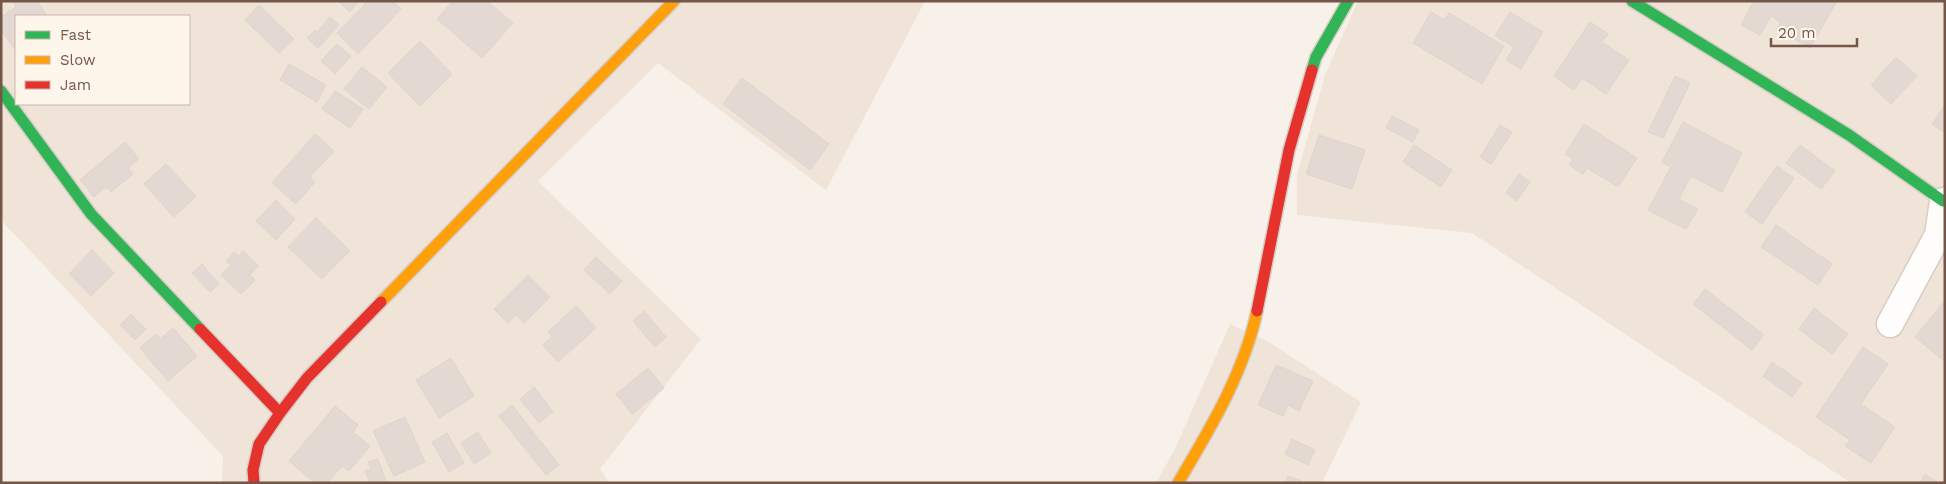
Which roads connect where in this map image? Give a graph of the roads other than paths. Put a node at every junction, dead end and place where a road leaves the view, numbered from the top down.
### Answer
1 (674, 1) edge
2 (1348, 1) edge
3 (1632, 1) edge
4 (1, 91) edge
5 (1944, 201) edge
6 (1890, 324) dead end
7 (280, 413) junction
8 (254, 483) edge
9 (1178, 483) edge

1 - 7 street
2 - 9 street
3 - 5 street
4 - 7 street
5 - 6 street
7 - 8 street

